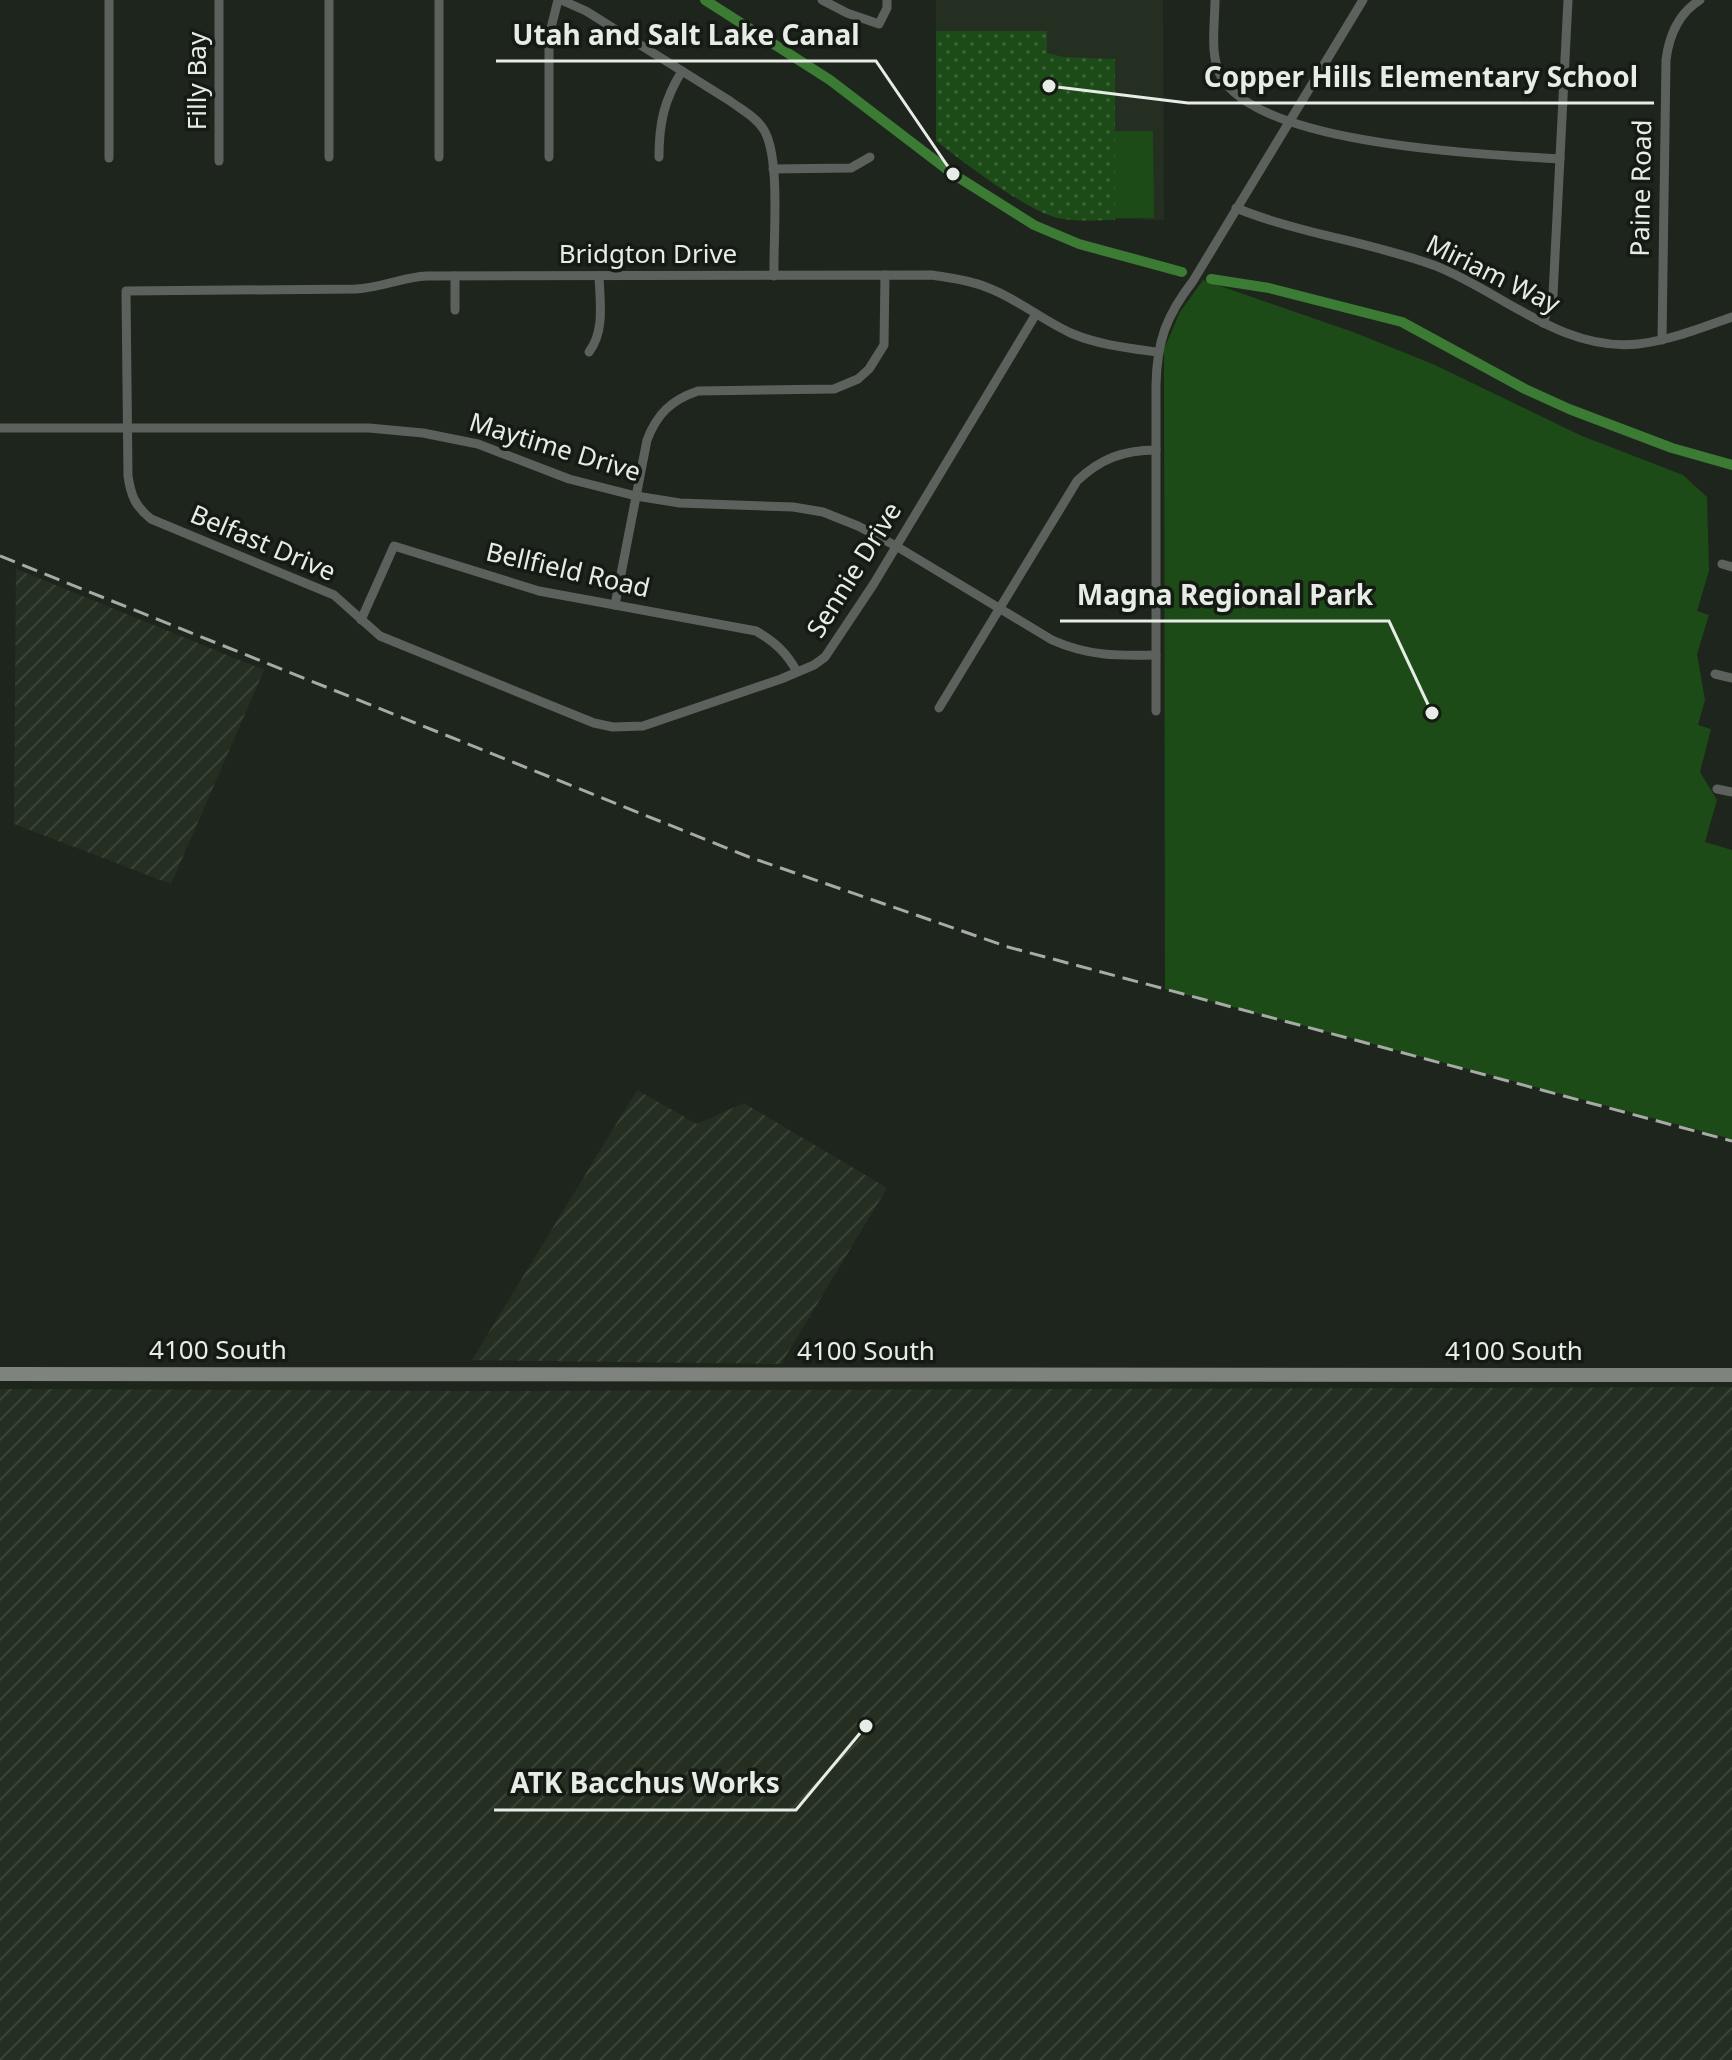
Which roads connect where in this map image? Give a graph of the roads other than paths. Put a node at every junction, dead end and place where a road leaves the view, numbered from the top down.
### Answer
1 (109, 0) edge
2 (219, 0) edge
3 (329, 0) edge
4 (439, 0) edge
5 (560, 0) edge
6 (822, 0) edge
7 (887, 0) edge
8 (1215, 0) edge
9 (1363, 0) edge
10 (1568, 0) edge
11 (1700, 0) edge
12 (682, 71) junction
13 (1289, 122) junction
14 (329, 157) dead end
15 (439, 157) dead end
16 (549, 157) dead end
17 (659, 157) dead end
18 (870, 157) dead end
19 (109, 158) dead end
20 (1560, 159) junction
21 (219, 161) dead end
22 (773, 169) junction
23 (1236, 208) junction
24 (885, 275) junction
25 (455, 276) junction
26 (599, 276) junction
27 (774, 276) junction
28 (126, 291) joint
29 (455, 310) dead end
30 (1036, 314) junction
31 (1732, 317) edge
32 (1543, 323) junction
33 (1662, 340) junction
34 (589, 352) dead end
35 (1157, 352) junction
36 (0, 428) edge
37 (127, 428) junction
38 (1156, 450) junction
39 (636, 496) junction
40 (896, 546) junction
41 (615, 605) junction
42 (1000, 608) junction
43 (361, 620) junction
44 (1156, 655) junction
45 (797, 672) junction
46 (1715, 674) dead end
47 (1732, 678) edge
48 (939, 708) dead end
49 (1156, 711) dead end
50 (613, 727) joint
51 (1717, 789) dead end
52 (1732, 792) edge
53 (0, 1374) edge
54 (1732, 1375) edge

1 - 19 street
2 - 21 street, Filly Bay
3 - 14 street
4 - 15 street
5 - 12 street
5 - 16 street
6 - 7 street
8 - 13 street
9 - 13 street
10 - 20 street
11 - 33 street, Paine Road
12 - 17 street
12 - 22 street
13 - 20 street
13 - 23 street
18 - 22 street
20 - 32 street
22 - 27 street
23 - 32 street, Miriam Way
23 - 35 street
24 - 27 street, Bridgton Drive
24 - 30 street, Bridgton Drive
24 - 39 street
25 - 26 street, Bridgton Drive
25 - 28 street, Bridgton Drive
25 - 29 street
26 - 27 street, Bridgton Drive
26 - 34 street
28 - 37 street, Belfast Drive
30 - 35 street, Bridgton Drive
30 - 40 street, Sennie Drive
31 - 33 street, Miriam Way
32 - 33 street, Miriam Way
35 - 38 street
36 - 37 street, Maytime Drive
37 - 39 street, Maytime Drive
37 - 43 street, Belfast Drive
38 - 42 street
38 - 44 street
39 - 40 street, Maytime Drive
39 - 41 street
40 - 42 street, Maytime Drive
40 - 45 street, Sennie Drive
41 - 43 street, Bellfield Road
41 - 45 street, Bellfield Road
42 - 44 street, Maytime Drive
42 - 48 street
43 - 50 street, Belfast Drive
44 - 49 street
45 - 50 street, Sennie Drive
46 - 47 street
51 - 52 street
53 - 54 main road, 4100 South

